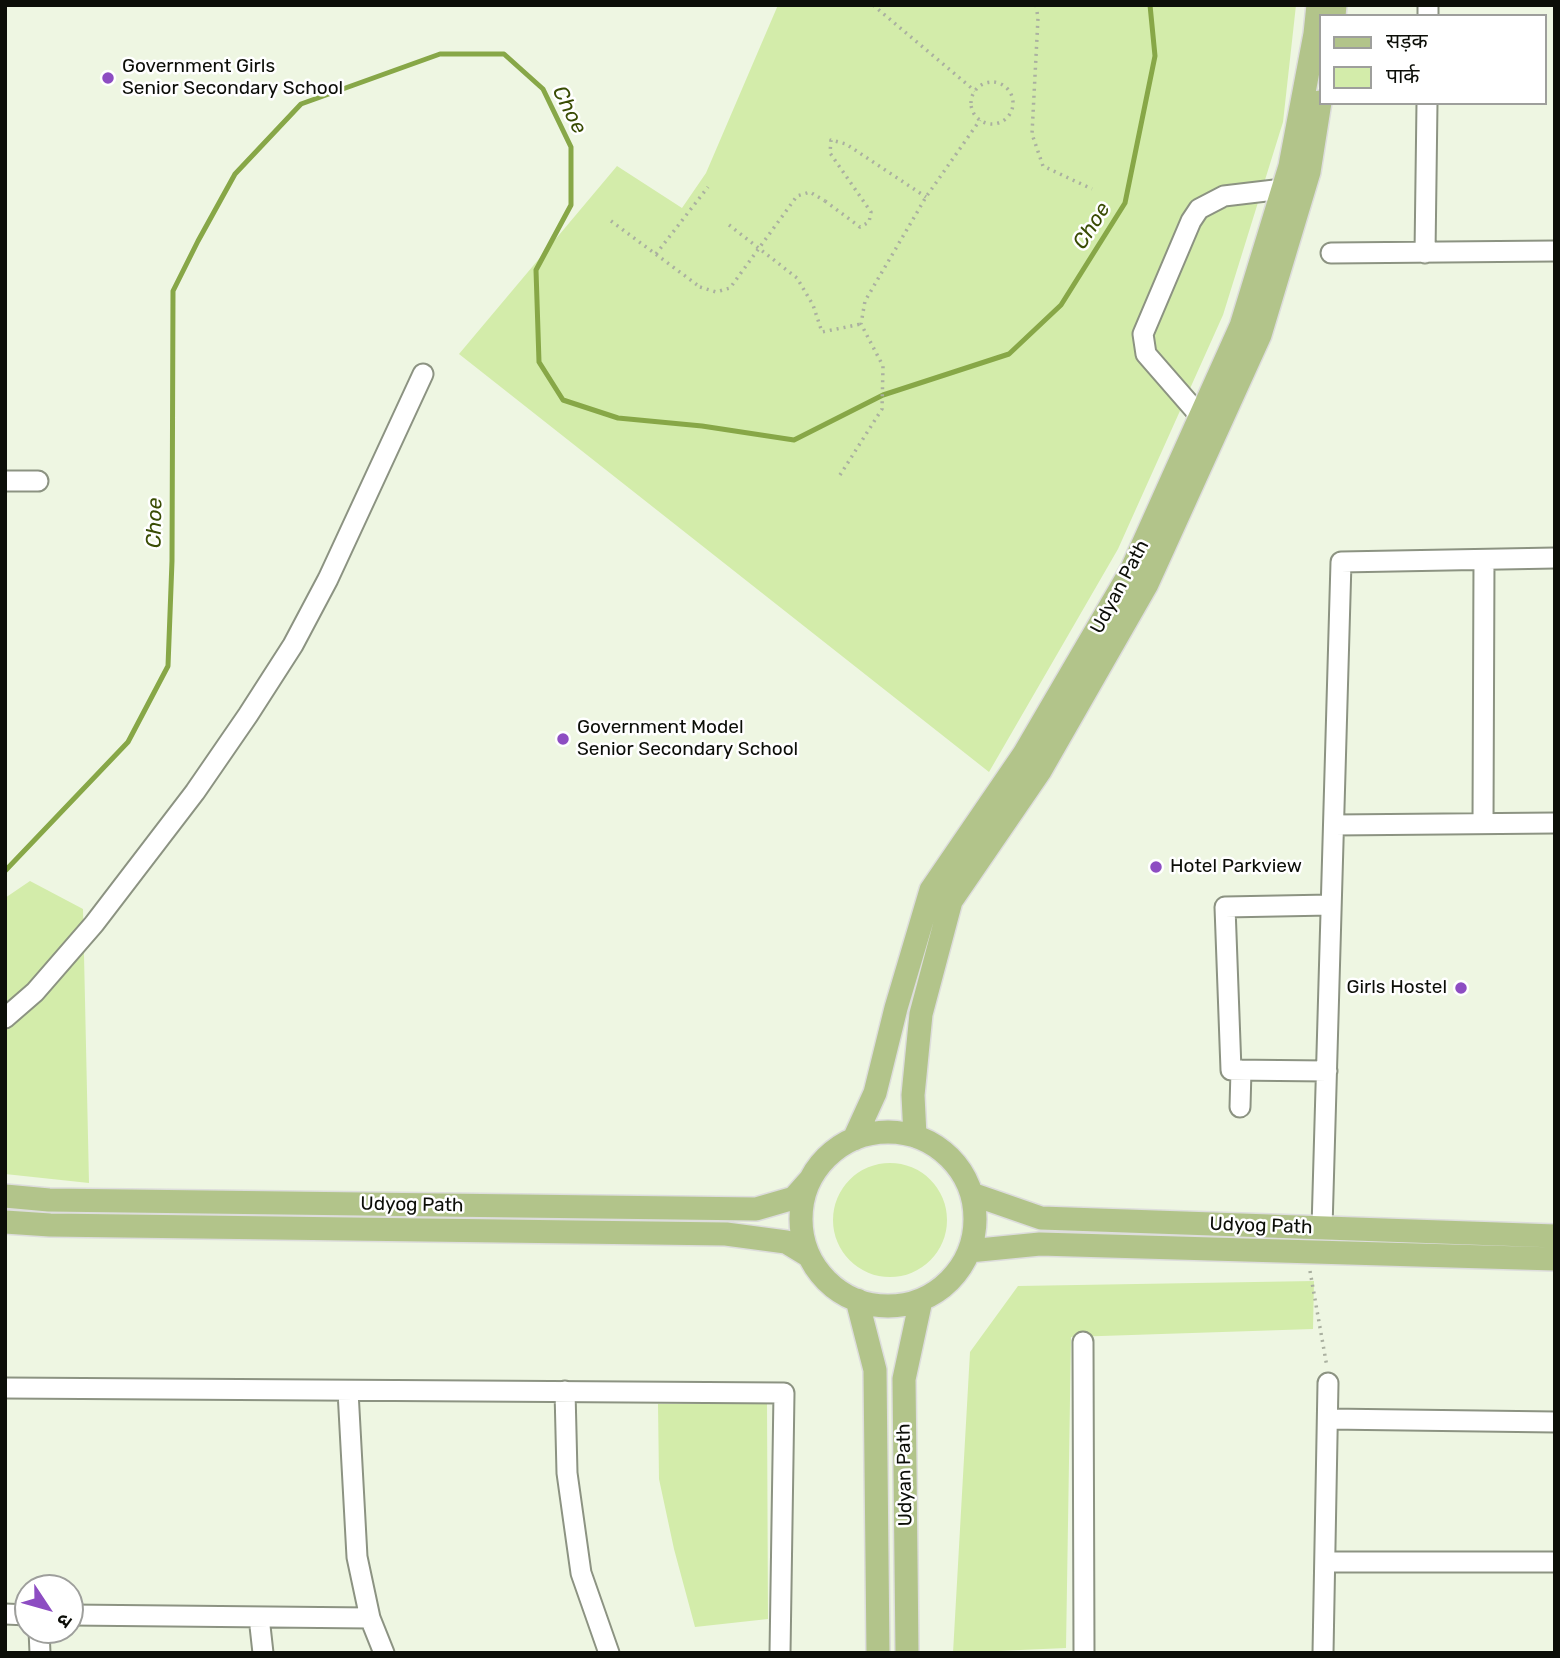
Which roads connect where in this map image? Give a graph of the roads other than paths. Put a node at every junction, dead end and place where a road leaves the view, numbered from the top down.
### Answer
1 (1318, 5) edge
2 (1320, 105) edge
3 (1427, 105) edge
4 (1283, 189) junction
5 (1555, 251) edge
6 (1331, 253) dead end
7 (1425, 253) junction
8 (423, 374) dead end
9 (1200, 416) junction
10 (5, 481) edge
11 (38, 481) dead end
12 (1555, 558) edge
13 (1484, 559) junction
14 (1483, 823) junction
15 (1555, 823) edge
16 (1335, 825) junction
17 (1330, 905) junction
18 (5, 1017) edge
19 (1241, 1070) junction
20 (1327, 1070) junction
21 (1240, 1107) dead end
22 (915, 1136) junction
23 (854, 1139) junction
24 (810, 1180) junction
25 (972, 1194) junction
26 (5, 1196) edge
27 (5, 1222) edge
28 (1322, 1228) junction
29 (1555, 1236) edge
30 (969, 1251) junction
31 (809, 1256) junction
32 (1555, 1259) edge
33 (857, 1300) junction
34 (920, 1300) junction
35 (1083, 1342) dead end
36 (1328, 1384) road end
37 (5, 1388) edge
38 (348, 1391) junction
39 (565, 1391) junction
40 (1329, 1419) junction
41 (1555, 1422) edge
42 (1326, 1562) junction
43 (1555, 1562) edge
44 (84, 1615) edge
45 (259, 1617) junction
46 (370, 1618) junction
47 (263, 1653) edge
48 (384, 1653) edge
49 (609, 1653) edge
50 (780, 1653) edge
51 (878, 1653) edge
52 (907, 1653) edge
53 (1084, 1653) edge
54 (1324, 1653) edge

1 - 4 main road, Udyan Path
2 - 22 main road, Udyan Path
3 - 7 street
4 - 9 main road, Udyan Path
4 - 9 street
5 - 7 street
6 - 7 street
8 - 18 street
9 - 23 main road, Udyan Path
10 - 11 street
12 - 13 street
13 - 14 street
13 - 16 street
14 - 15 street
14 - 16 street
16 - 17 street
17 - 19 street
17 - 20 street
19 - 20 street
19 - 21 street
20 - 28 street
22 - 23 main road
22 - 25 main road
23 - 24 main road
24 - 26 main road, Udyog Path
24 - 31 main road
25 - 28 main road, Udyog Path
25 - 30 main road
27 - 31 main road, Udyog Path
28 - 29 main road, Udyog Path
30 - 32 main road, Udyog Path
30 - 34 main road
31 - 33 main road
33 - 34 main road
33 - 51 main road, Udyan Path
34 - 52 main road, Udyan Path
35 - 53 street
36 - 40 street
37 - 38 street
38 - 39 street
38 - 46 street
39 - 49 street
39 - 50 street
40 - 41 street
40 - 42 street
42 - 43 street
42 - 54 street
44 - 45 street
45 - 46 street
45 - 47 street
46 - 48 street

